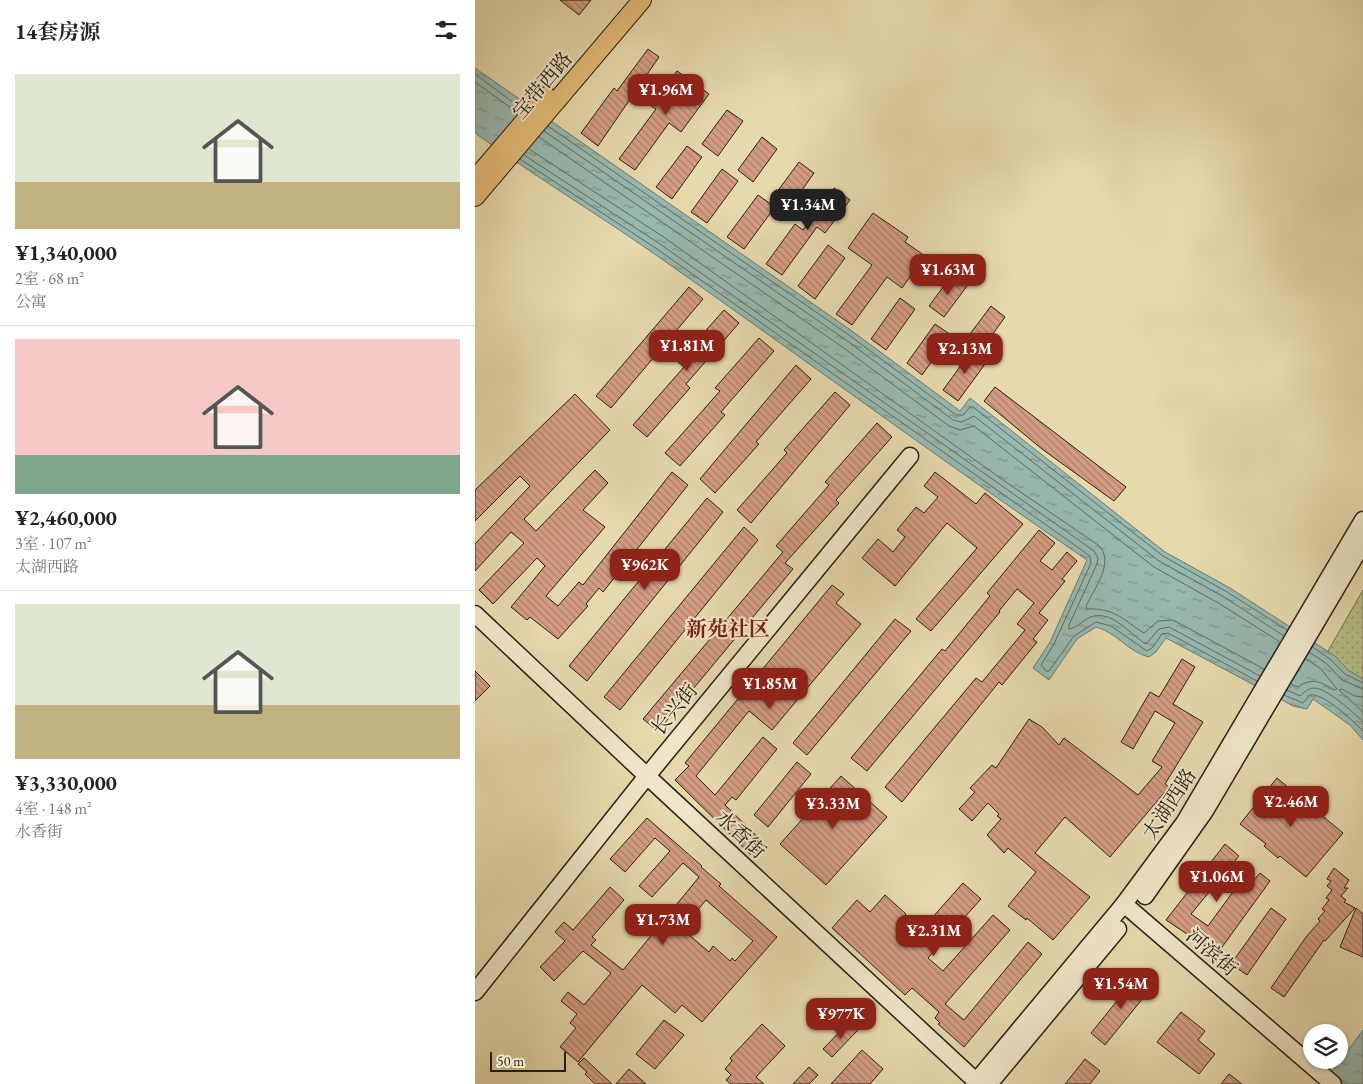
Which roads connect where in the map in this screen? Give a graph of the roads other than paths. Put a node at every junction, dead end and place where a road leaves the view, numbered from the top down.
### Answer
1 (627, 0) edge
2 (642, 0) edge
3 (543, 109) junction
4 (500, 159) junction
5 (475, 179) edge
6 (475, 197) edge
7 (910, 456) dead end
8 (1363, 520) edge
9 (1363, 543) edge
10 (475, 614) edge
11 (1306, 628) junction
12 (647, 776) junction
13 (1129, 908) junction
14 (475, 992) edge
15 (980, 1083) edge
16 (1333, 1084) edge

1 - 3 main road, 宝带西路
2 - 3 main road, 宝带西路
3 - 4 main road, 宝带西路
4 - 5 main road, 宝带西路
4 - 6 main road, 宝带西路
7 - 12 street, 长兴街
8 - 11 street, 太湖西路
9 - 11 street, 太湖西路
10 - 12 street, 水香街
11 - 13 street, 太湖西路
12 - 14 street, 长兴街
12 - 15 street, 水香街
13 - 15 street, 太湖西路
13 - 16 street, 河滨街

